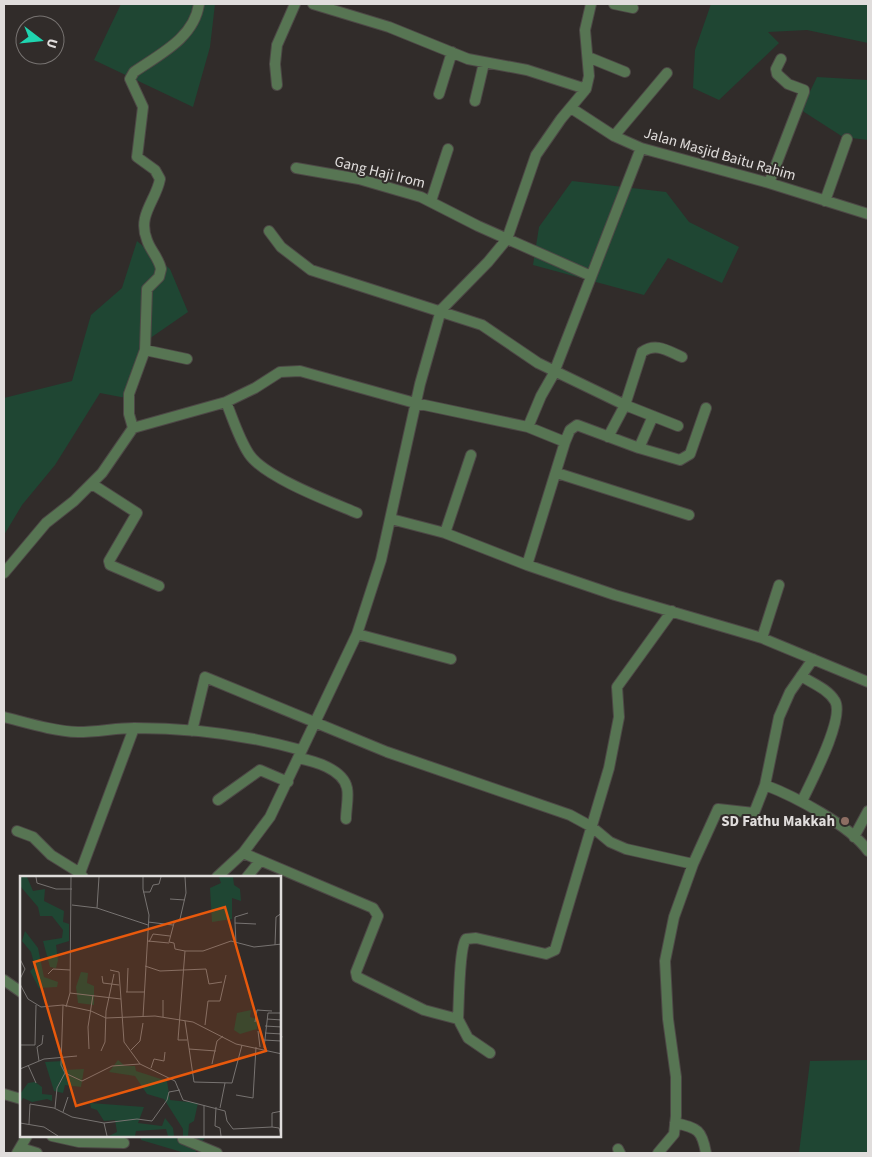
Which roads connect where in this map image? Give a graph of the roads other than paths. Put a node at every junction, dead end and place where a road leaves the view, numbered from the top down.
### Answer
1 (199, 4) edge
2 (295, 4) edge
3 (313, 4) edge
4 (591, 4) edge
5 (614, 4) edge
6 (633, 8) dead end
7 (452, 52) junction
8 (588, 57) junction
9 (781, 59) dead end
10 (484, 63) junction
11 (625, 72) dead end
12 (667, 73) dead end
13 (277, 85) dead end
14 (586, 89) junction
15 (439, 94) dead end
16 (475, 101) dead end
17 (571, 108) junction
18 (614, 136) junction
19 (847, 139) dead end
20 (448, 148) dead end
21 (641, 148) junction
22 (296, 168) dead end
23 (769, 184) junction
24 (825, 200) junction
25 (431, 201) junction
26 (868, 214) edge
27 (269, 231) dead end
28 (507, 239) junction
29 (592, 276) junction
30 (441, 310) junction
31 (145, 350) junction
32 (682, 357) dead end
33 (187, 359) dead end
34 (555, 370) junction
35 (226, 402) junction
36 (416, 403) junction
37 (625, 404) junction
38 (706, 408) dead end
39 (654, 416) junction
40 (678, 426) dead end
41 (528, 427) junction
42 (133, 428) junction
43 (608, 437) junction
44 (565, 442) junction
45 (640, 448) junction
46 (471, 455) dead end
47 (557, 473) junction
48 (92, 484) junction
49 (357, 513) dead end
50 (689, 515) dead end
51 (391, 519) junction
52 (445, 533) junction
53 (528, 566) junction
54 (4, 573) edge
55 (779, 585) dead end
56 (159, 586) dead end
57 (672, 611) junction
58 (356, 634) junction
59 (762, 638) junction
60 (452, 659) dead end
61 (813, 659) junction
62 (801, 676) junction
63 (868, 682) edge
64 (4, 717) edge
65 (313, 722) junction
66 (134, 728) junction
67 (192, 731) junction
68 (300, 754) junction
69 (288, 782) junction
70 (765, 785) junction
71 (218, 800) dead end
72 (802, 801) junction
73 (868, 811) edge
74 (346, 819) dead end
75 (592, 826) junction
76 (17, 831) dead end
77 (854, 837) junction
78 (868, 851) edge
79 (243, 853) junction
80 (260, 861) junction
81 (693, 864) junction
82 (81, 875) edge
83 (218, 876) edge
84 (248, 876) edge
85 (4, 980) edge
86 (20, 991) edge
87 (458, 1020) junction
88 (490, 1053) dead end
89 (4, 1094) edge
90 (20, 1099) edge
91 (675, 1123) junction
92 (26, 1137) edge
93 (56, 1137) edge
94 (183, 1139) dead end
95 (124, 1143) dead end
96 (19, 1150) edge
97 (37, 1153) edge
98 (217, 1153) edge
99 (658, 1153) edge
100 (706, 1153) edge

1 - 31 street
2 - 13 street
3 - 7 street
4 - 8 street
5 - 6 street
7 - 10 street
7 - 15 street
8 - 11 street
8 - 14 street
9 - 23 street
10 - 14 street
10 - 16 street
12 - 18 street
14 - 17 street
17 - 18 street, Jalan Masjid Baitu Rahim
17 - 28 street
18 - 21 street, Jalan Masjid Baitu Rahim
19 - 24 street
20 - 25 street
21 - 23 street, Jalan Masjid Baitu Rahim
21 - 29 street
22 - 25 street, Gang Haji Irom
23 - 24 street, Jalan Masjid Baitu Rahim
24 - 26 street, Jalan Masjid Baitu Rahim
25 - 28 street, Gang Haji Irom
27 - 30 street
28 - 29 street, Gang Haji Irom
28 - 30 street
29 - 34 street
30 - 34 street
30 - 36 street
31 - 33 street
31 - 42 street
32 - 37 street
34 - 37 street
34 - 41 street
35 - 36 street
35 - 42 street
35 - 49 street
36 - 41 street
36 - 51 street
37 - 39 street
37 - 43 street
38 - 45 street
39 - 40 street
39 - 45 street
41 - 44 street
42 - 48 street
43 - 44 street
43 - 45 street
44 - 47 street
46 - 52 street
47 - 50 street
47 - 53 street
48 - 54 street
48 - 56 street
51 - 52 street
51 - 58 street
52 - 53 street
53 - 57 street
55 - 59 street
57 - 59 street
57 - 75 street
58 - 60 street
58 - 65 street
59 - 61 street
61 - 62 street
61 - 63 street
62 - 70 street
62 - 72 street
64 - 66 street
65 - 67 street
65 - 68 street
65 - 75 street
66 - 67 street
66 - 82 street
67 - 68 street
68 - 69 street
68 - 74 street
69 - 71 street
69 - 79 street
70 - 72 street
70 - 81 street
72 - 77 street
73 - 77 street
75 - 81 street
75 - 87 street
76 - 82 street
77 - 78 street
79 - 80 street
79 - 83 street
80 - 84 street
80 - 87 street
81 - 91 street
85 - 86 street
87 - 88 street
89 - 90 street
91 - 99 street
91 - 100 street
92 - 96 street
93 - 95 street
94 - 98 street
96 - 97 street

